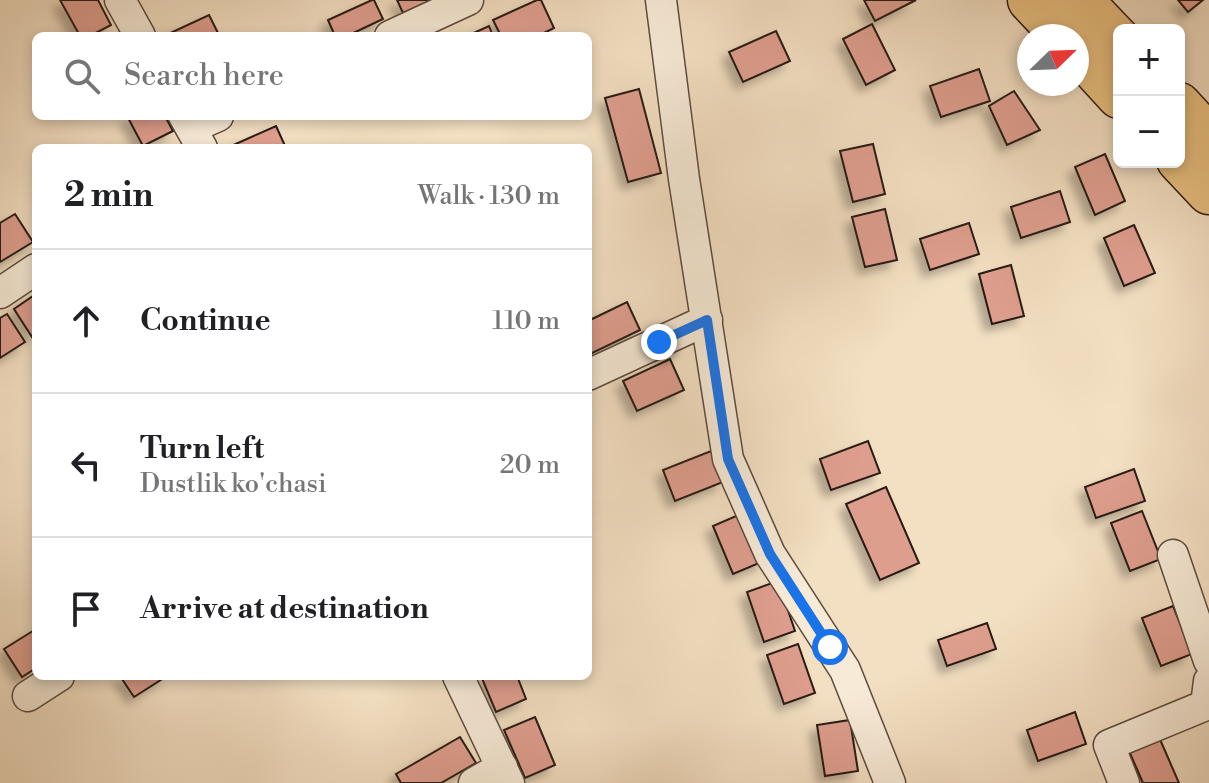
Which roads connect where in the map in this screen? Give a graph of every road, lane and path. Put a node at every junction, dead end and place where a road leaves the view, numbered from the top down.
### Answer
1 (120, 0) edge
2 (468, 0) edge
3 (661, 0) edge
4 (1030, 0) edge
5 (1080, 0) edge
6 (1053, 24) edge
7 (138, 32) edge
8 (399, 32) edge
9 (1113, 35) edge
10 (1089, 63) edge
11 (1113, 89) edge
12 (1185, 112) edge
13 (1209, 138) edge
14 (1185, 166) edge
15 (1209, 192) edge
16 (32, 272) edge
17 (0, 293) edge
18 (707, 320) junction
19 (592, 373) edge
20 (1173, 555) dead end
21 (1206, 643) edge
22 (53, 680) edge
23 (460, 680) edge
24 (1209, 681) edge
25 (28, 696) dead end
26 (506, 775) edge
27 (474, 783) edge
28 (890, 783) edge
29 (1124, 783) edge

1 - 7 street
2 - 8 street
3 - 18 street
4 - 6 highway
5 - 9 highway
10 - 11 highway
12 - 13 highway
14 - 15 highway
16 - 17 street
18 - 19 street
18 - 28 street
20 - 21 street
22 - 25 street
23 - 26 street
24 - 29 street
26 - 27 street

